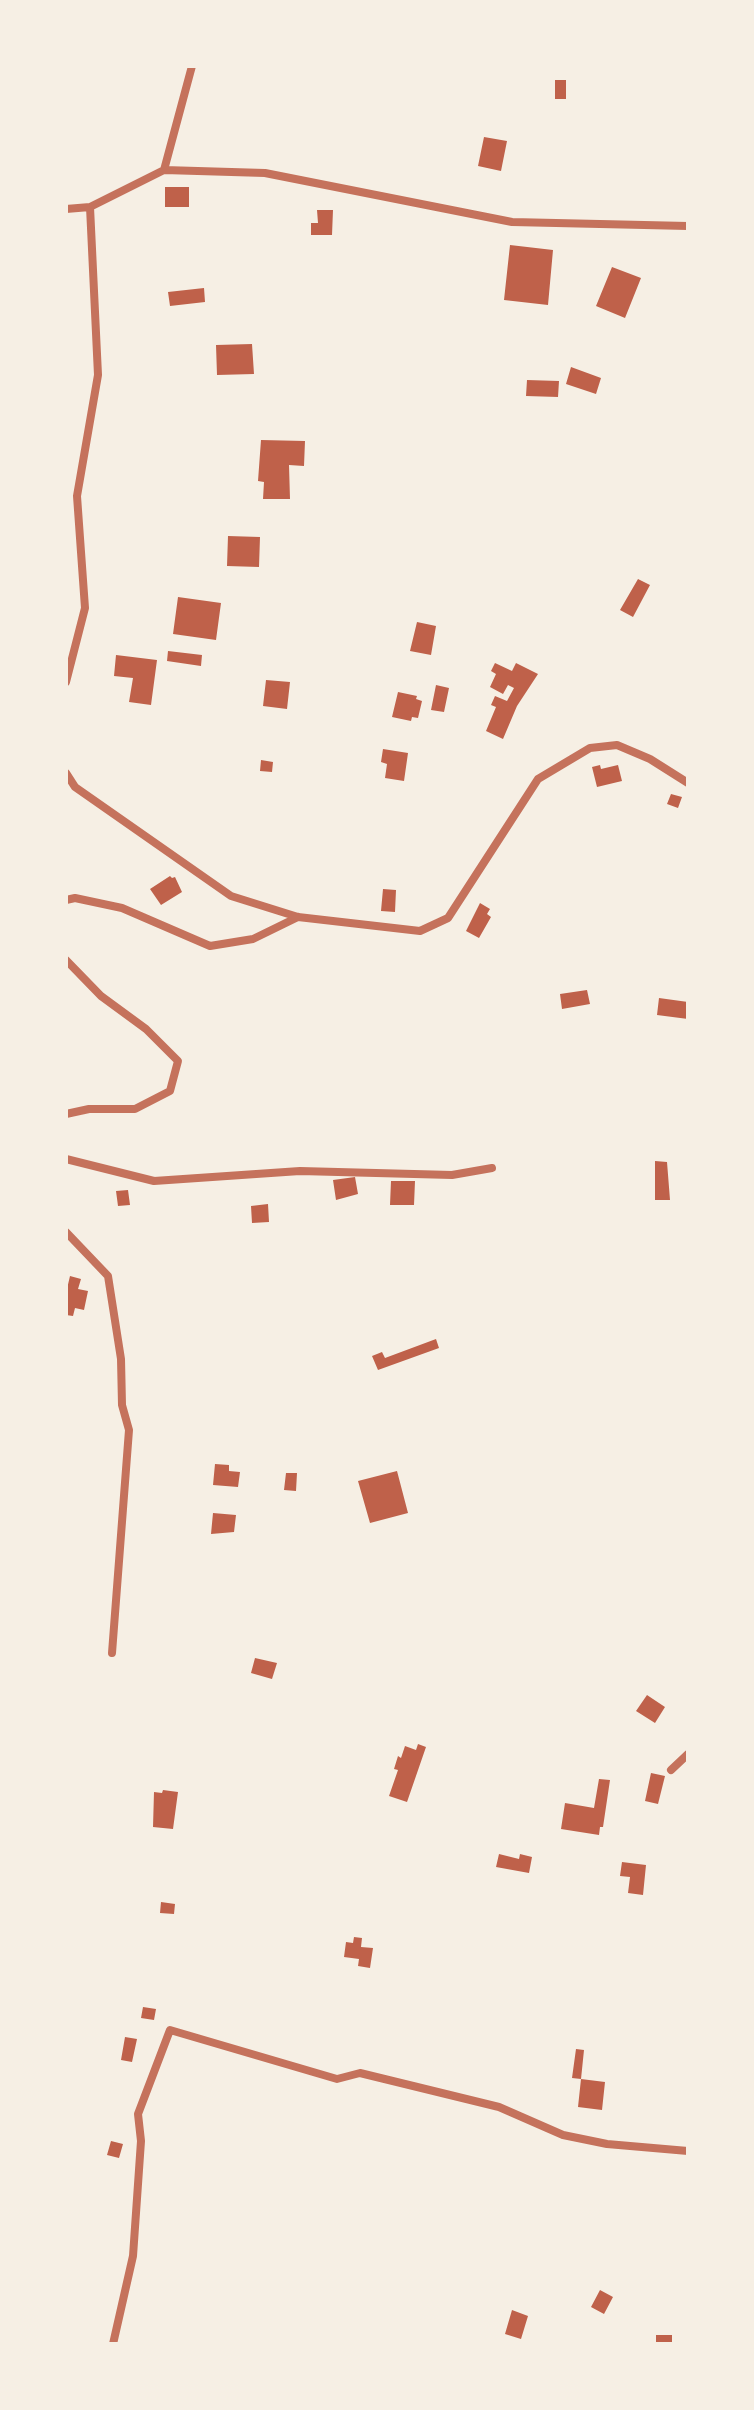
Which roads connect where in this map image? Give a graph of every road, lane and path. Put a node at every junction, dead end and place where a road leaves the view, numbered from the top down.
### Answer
1 (192, 66) edge
2 (164, 170) junction
3 (90, 207) junction
4 (66, 209) edge
5 (688, 226) edge
6 (66, 682) edge
7 (66, 773) edge
8 (688, 783) edge
9 (66, 900) edge
10 (298, 917) junction
11 (66, 960) edge
12 (66, 1114) edge
13 (66, 1159) edge
14 (492, 1168) dead end
15 (66, 1232) edge
16 (112, 1653) dead end
17 (688, 1754) edge
18 (671, 1770) dead end
19 (688, 2151) edge
20 (113, 2344) edge

1 - 2 street
2 - 3 street
2 - 5 street
3 - 4 street
3 - 6 street
7 - 10 street
8 - 10 street
9 - 10 street
11 - 12 street
13 - 14 street
15 - 16 street
17 - 18 street
19 - 20 street

